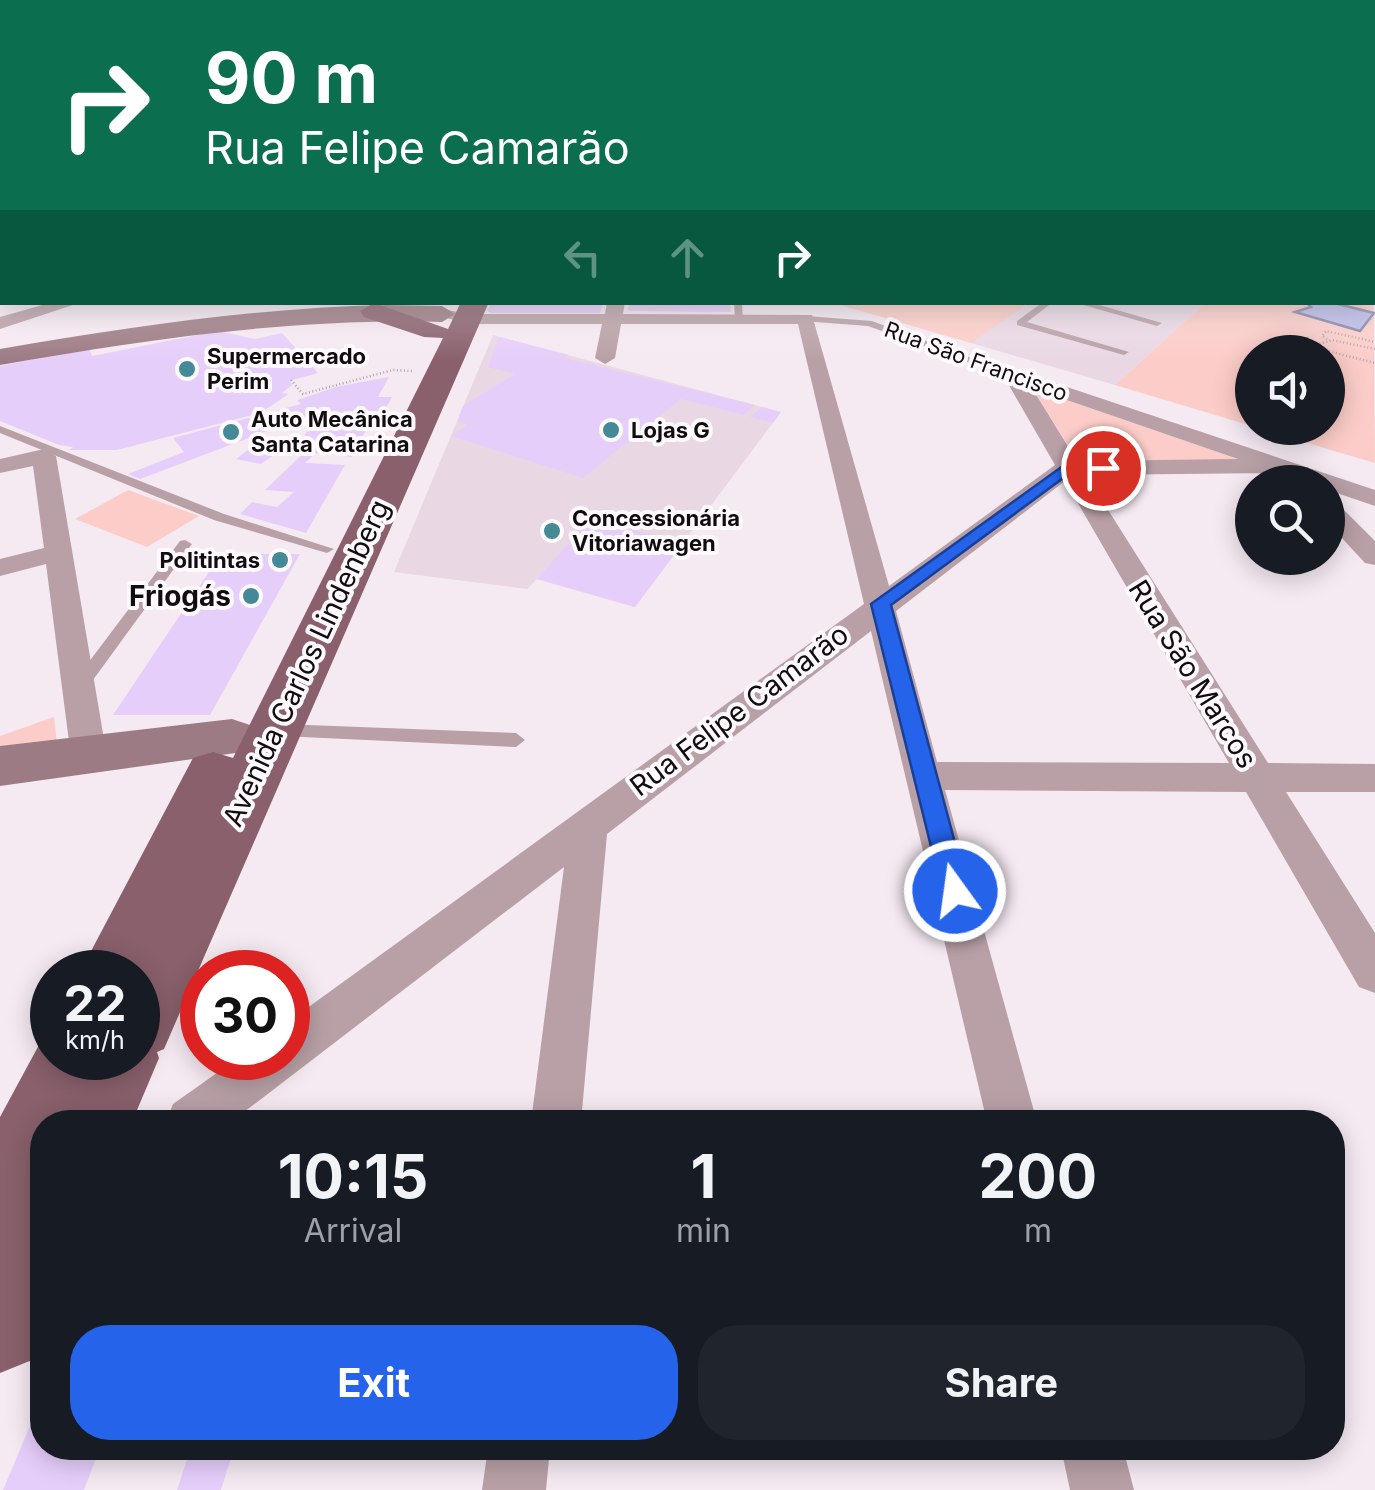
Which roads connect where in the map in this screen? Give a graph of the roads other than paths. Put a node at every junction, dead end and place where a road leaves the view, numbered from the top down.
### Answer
1 (63, 305) edge
2 (1045, 305) edge
3 (1088, 305) edge
4 (291, 308) edge
5 (739, 310) edge
6 (374, 311) joint
7 (451, 311) edge
8 (614, 311) edge
9 (806, 319) junction
10 (0, 323) edge
11 (1157, 323) dead end
12 (1124, 352) dead end
13 (0, 356) edge
14 (604, 358) dead end
15 (1013, 375) junction
16 (0, 429) edge
17 (1272, 465) edge
18 (0, 466) edge
19 (1067, 468) junction
20 (1235, 471) edge
21 (1345, 489) edge
22 (1375, 498) edge
23 (1345, 526) edge
24 (185, 544) dead end
25 (327, 549) junction
26 (58, 552) junction
27 (1375, 558) edge
28 (0, 568) edge
29 (881, 604) junction
30 (79, 687) junction
31 (255, 734) junction
32 (516, 740) dead end
33 (89, 757) junction
34 (0, 766) edge
35 (927, 776) junction
36 (1256, 777) junction
37 (1375, 778) edge
38 (589, 823) junction
39 (127, 950) edge
40 (160, 969) edge
41 (1375, 972) edge
42 (310, 1033) edge
43 (61, 1080) edge
44 (112, 1080) edge
45 (247, 1080) edge
46 (46, 1110) edge
47 (98, 1110) edge
48 (207, 1110) edge
49 (557, 1110) edge
50 (1009, 1110) edge
51 (30, 1141) edge
52 (0, 1201) edge
53 (30, 1262) edge
54 (0, 1328) edge
55 (518, 1460) edge
56 (1095, 1460) edge
57 (514, 1490) edge
58 (1102, 1490) edge

1 - 10 street
2 - 12 lane
3 - 11 lane
4 - 6 street
4 - 13 street
5 - 8 street, Rua São Francisco
5 - 9 street, Rua São Francisco
6 - 7 main road
7 - 8 street, Rua São Francisco
7 - 25 main road, Avenida Carlos Lindenberg
7 - 31 main road, Avenida Carlos Lindenberg
8 - 14 street
9 - 15 lane, Rua São Francisco
9 - 29 street
15 - 17 street, Rua São Francisco
15 - 19 street, Rua São Marcos
16 - 25 lane
18 - 26 street
19 - 20 street
19 - 29 street, Rua Felipe Camarão
19 - 36 street, Rua São Marcos
21 - 22 street, Rua São Francisco
23 - 27 street
24 - 30 lane
25 - 31 main road, Avenida Carlos Lindenberg
26 - 28 street
26 - 30 street
29 - 35 street
29 - 38 street, Rua Felipe Camarão
30 - 33 street
31 - 32 lane
31 - 33 street
31 - 39 main road, Avenida Carlos Lindenberg
31 - 40 main road, Avenida Carlos Lindenberg
33 - 34 street
35 - 36 street
35 - 50 street
36 - 37 street
36 - 41 street, Rua São Marcos
38 - 42 street, Rua Felipe Camarão
38 - 49 street
43 - 46 main road
44 - 47 main road
45 - 48 street
51 - 52 main road
53 - 54 main road
55 - 57 street
56 - 58 street

